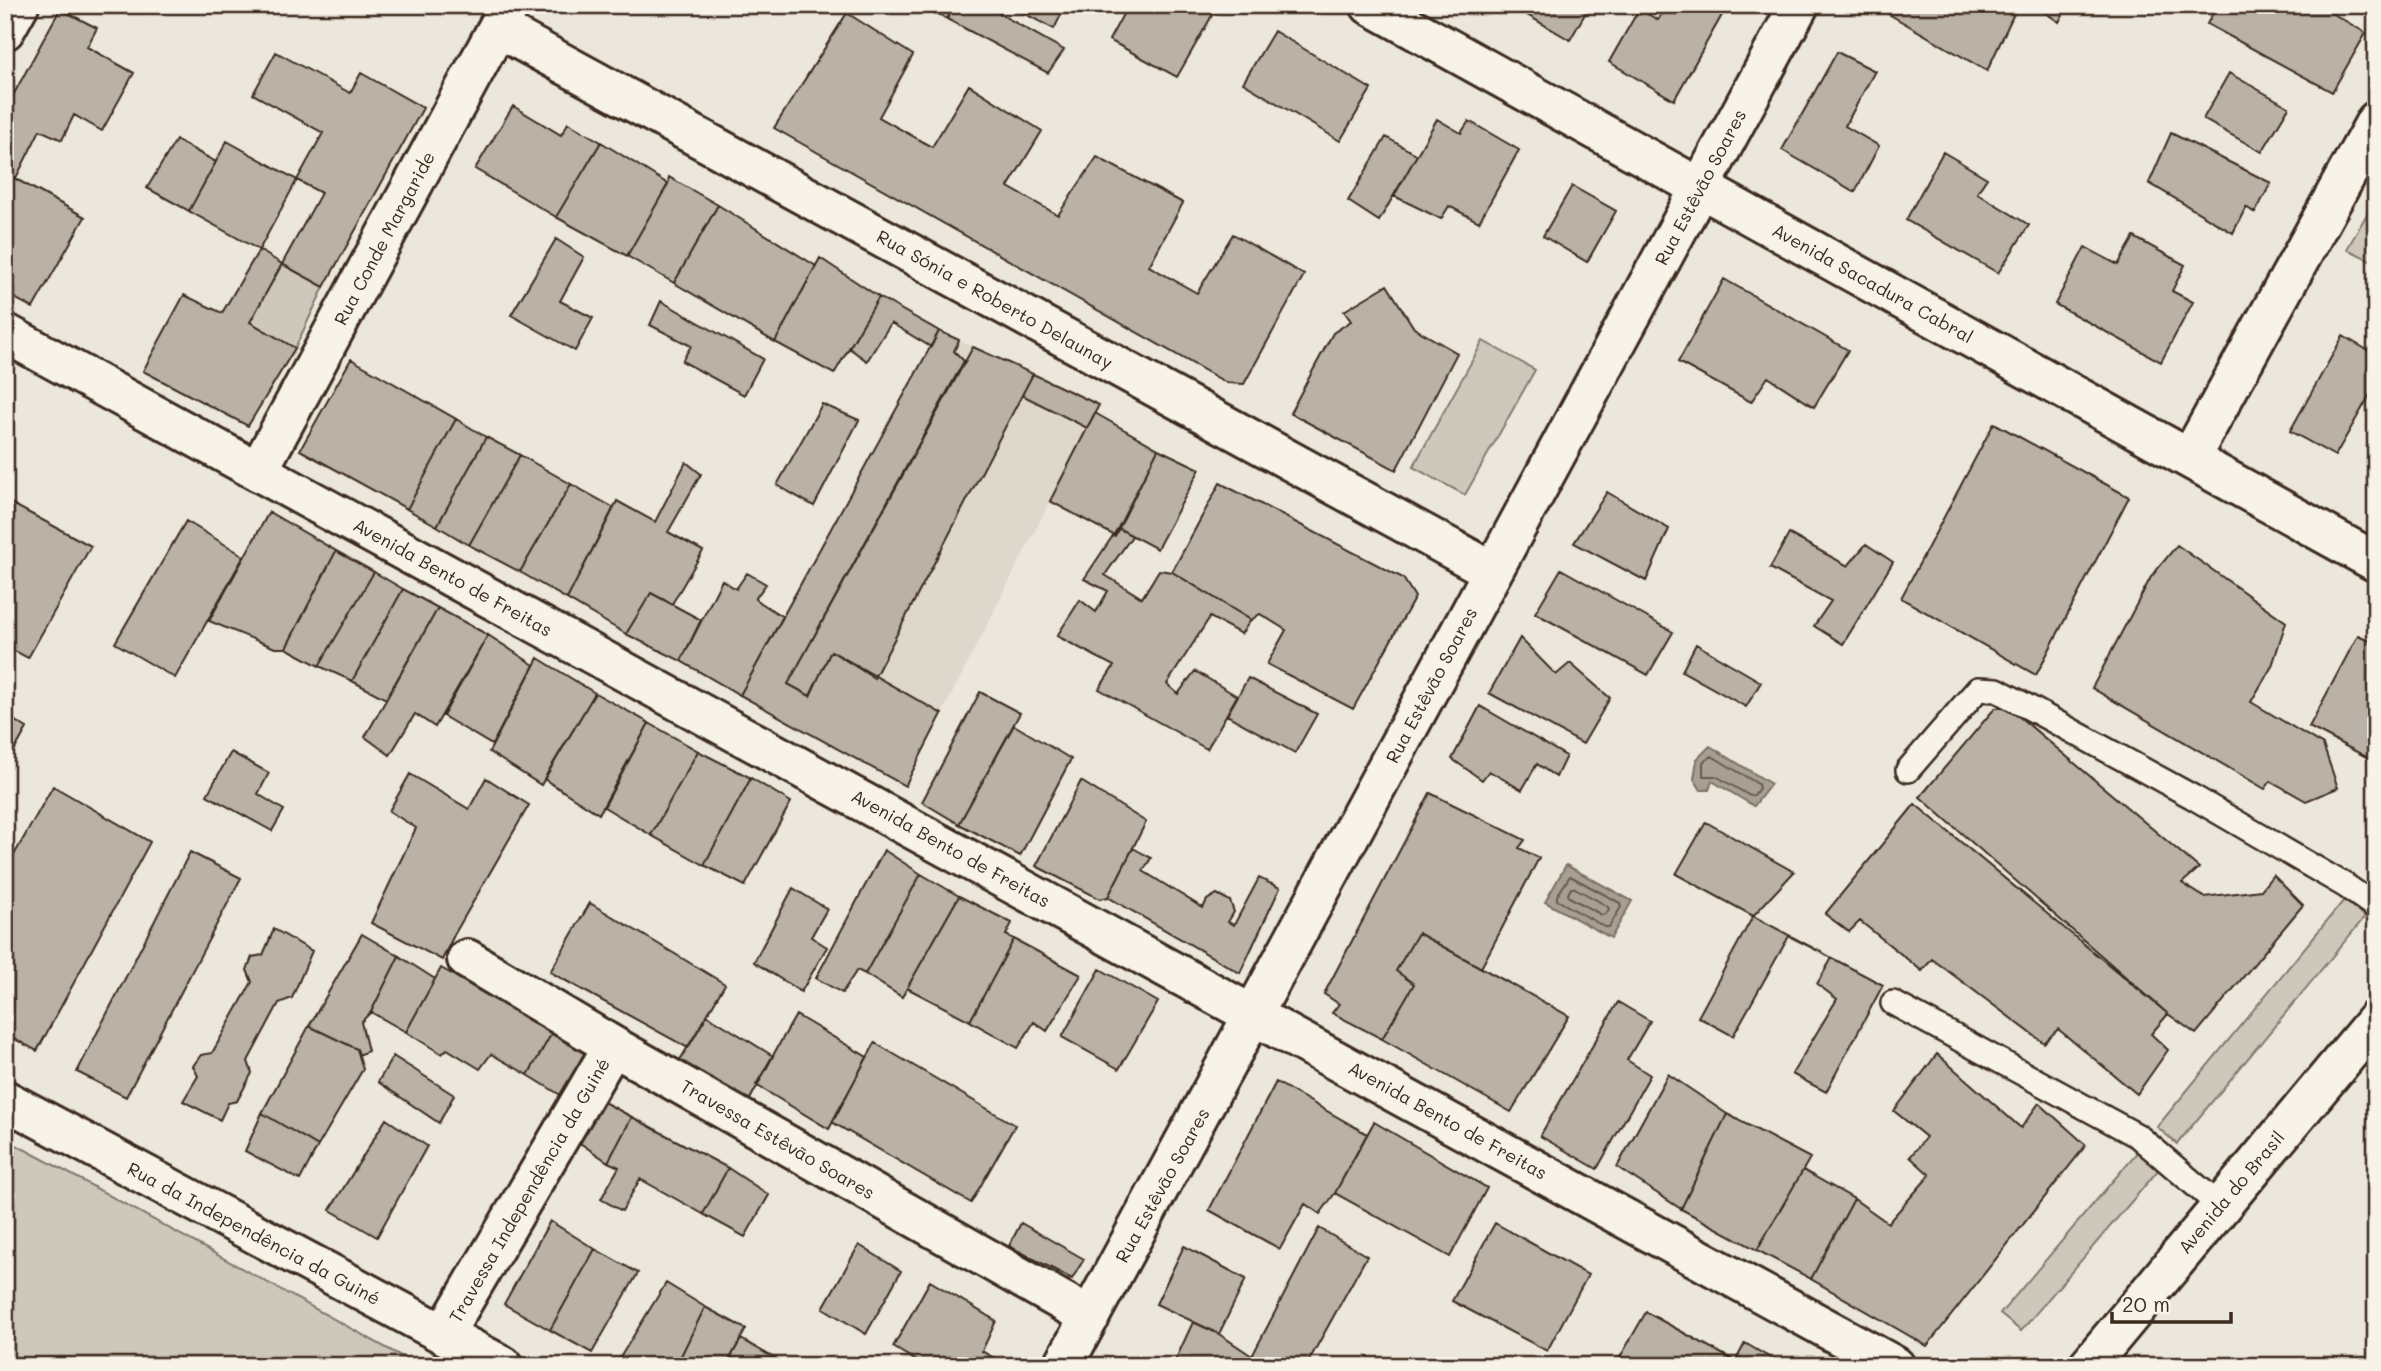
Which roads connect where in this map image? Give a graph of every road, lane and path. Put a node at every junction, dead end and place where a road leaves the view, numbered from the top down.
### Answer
1 (19, 5) edge
2 (1370, 5) edge
3 (1799, 5) edge
4 (504, 16) edge
5 (5, 30) edge
6 (2376, 121) edge
7 (1700, 188) junction
8 (5, 333) edge
9 (2190, 458) junction
10 (258, 471) junction
11 (2376, 562) edge
12 (1492, 571) junction
13 (1908, 769) dead end
14 (2376, 907) edge
15 (467, 959) dead end
16 (1893, 1003) dead end
17 (1254, 1014) junction
18 (2376, 1020) edge
19 (614, 1046) junction
20 (5, 1100) edge
21 (2220, 1206) junction
22 (1090, 1317) junction
23 (444, 1334) junction
24 (503, 1366) edge
25 (1063, 1366) edge
26 (1895, 1366) edge
27 (2088, 1366) edge

1 - 5 street
2 - 7 street, Avenida Sacadura Cabral
3 - 7 street, Rua Estêvão Soares
4 - 10 street, Rua Conde Margaride
4 - 12 street, Rua Sónia e Roberto Delaunay
6 - 9 street
7 - 9 street, Avenida Sacadura Cabral
7 - 12 street, Rua Estêvão Soares
8 - 10 street, Avenida Bento de Freitas
9 - 11 street, Avenida Sacadura Cabral
10 - 17 street, Avenida Bento de Freitas
12 - 17 street, Rua Estêvão Soares
13 - 14 lane
15 - 19 street, Travessa Estêvão Soares
16 - 21 lane
17 - 22 street, Rua Estêvão Soares
17 - 26 street, Avenida Bento de Freitas
18 - 21 street, Avenida do Brasil
19 - 22 street, Travessa Estêvão Soares
19 - 23 street, Travessa Independência da Guiné
20 - 23 street, Rua da Independência da Guiné
21 - 27 street, Avenida do Brasil
22 - 25 street, Rua Estêvão Soares
23 - 24 street, Rua da Independência da Guiné

